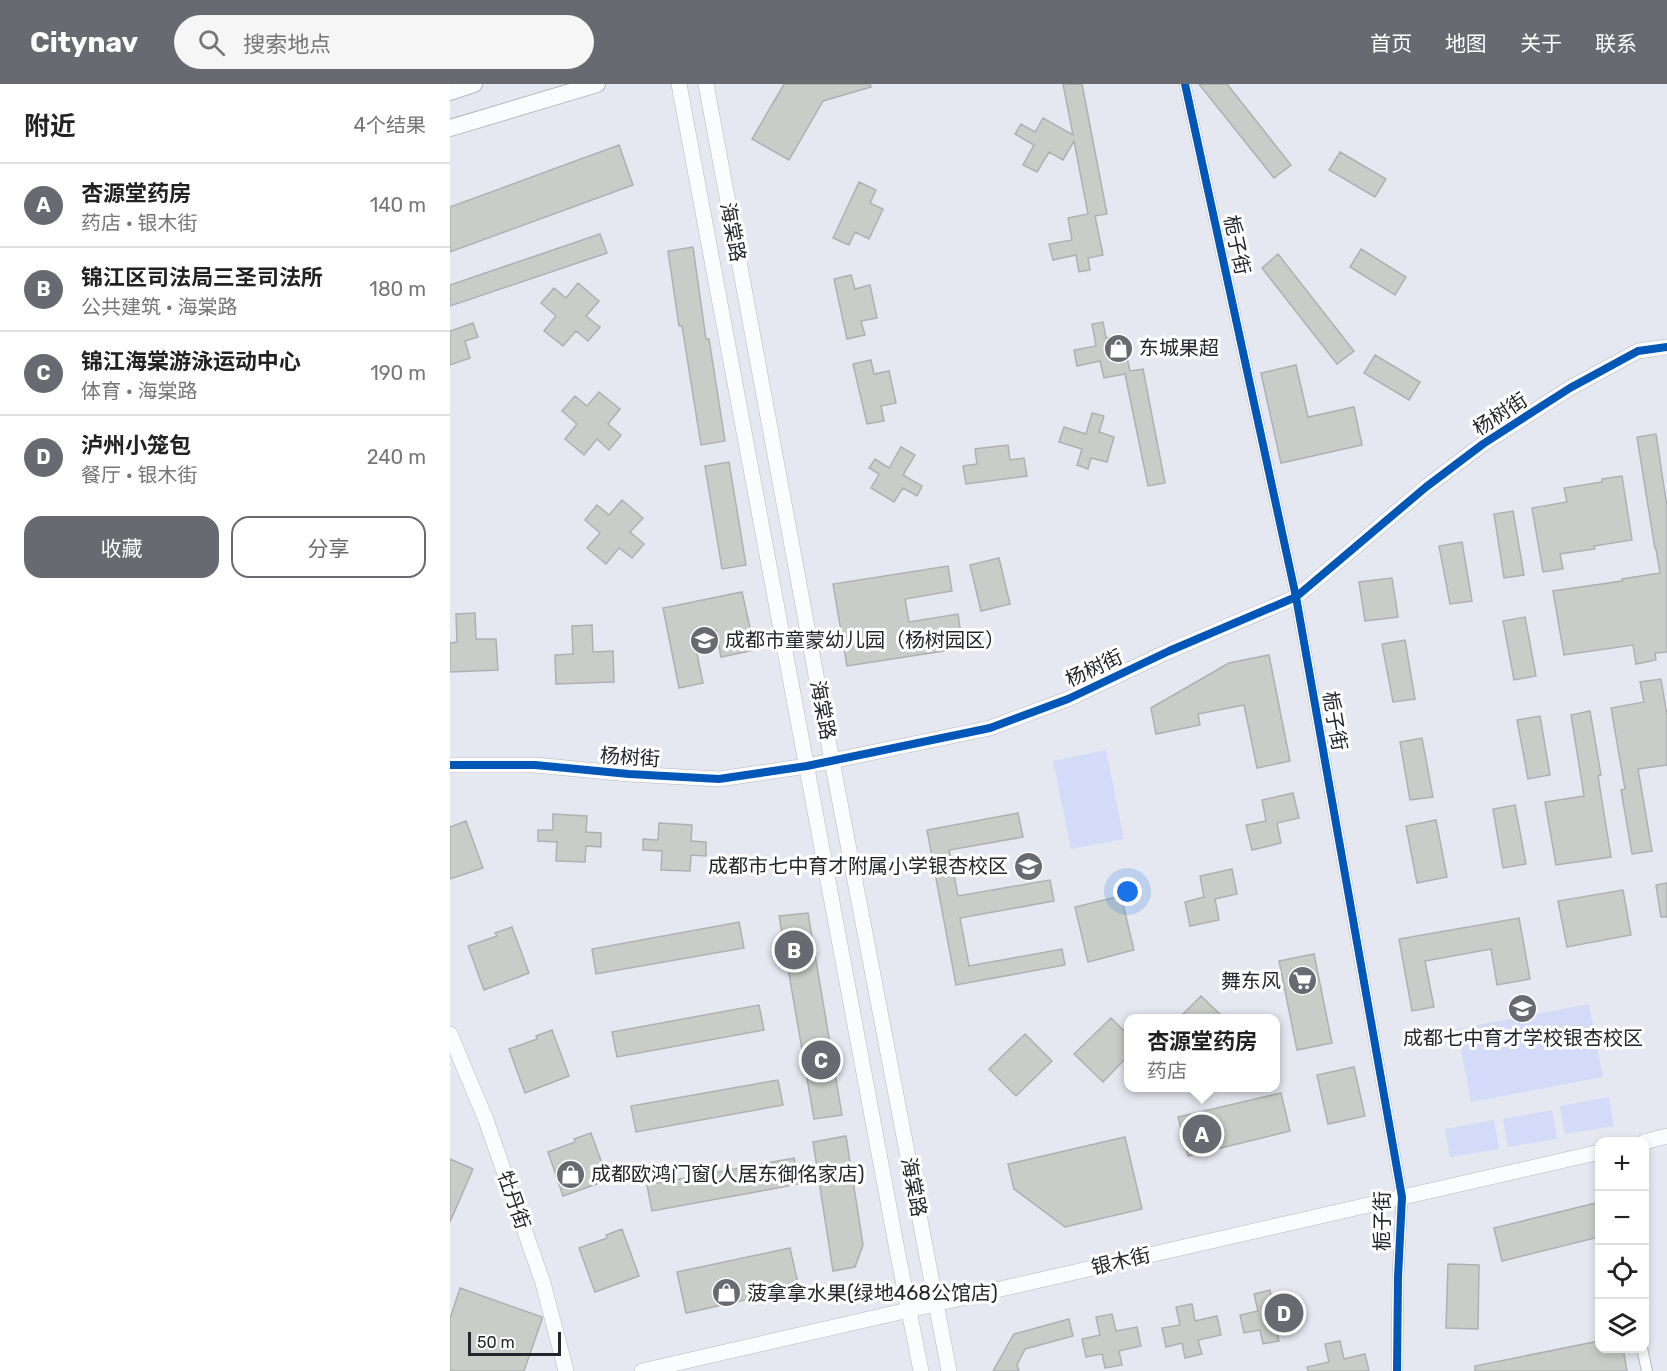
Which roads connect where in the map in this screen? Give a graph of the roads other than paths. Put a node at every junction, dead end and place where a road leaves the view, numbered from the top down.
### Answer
1 (474, 84) edge
2 (597, 84) edge
3 (679, 84) edge
4 (706, 84) edge
5 (1185, 84) edge
6 (450, 92) edge
7 (450, 128) edge
8 (1667, 347) edge
9 (1296, 597) junction
10 (832, 761) junction
11 (450, 765) edge
12 (807, 766) junction
13 (451, 1040) edge
14 (1667, 1136) edge
15 (1649, 1141) edge
16 (1595, 1157) edge
17 (1402, 1197) junction
18 (937, 1304) junction
19 (909, 1310) junction
20 (1643, 1353) edge
21 (566, 1371) edge
22 (642, 1371) edge
23 (921, 1371) edge
24 (949, 1371) edge
25 (1397, 1371) edge
26 (1647, 1371) edge

1 - 6 main road
2 - 7 main road
3 - 12 street, 海棠路
4 - 10 street, 海棠路
5 - 9 street, 栀子街
8 - 9 street, 杨树街
9 - 10 street, 杨树街
9 - 17 street, 栀子街
10 - 12 street, 杨树街
10 - 18 street, 海棠路
11 - 12 street, 杨树街
12 - 19 street, 海棠路
13 - 21 street, 牡丹街
14 - 15 street
16 - 17 street, 银木街
17 - 18 street, 银木街
17 - 25 street, 栀子街
18 - 19 street, 银木街
18 - 24 street, 海棠路
19 - 22 street, 银木街
19 - 23 street, 海棠路
20 - 26 street

